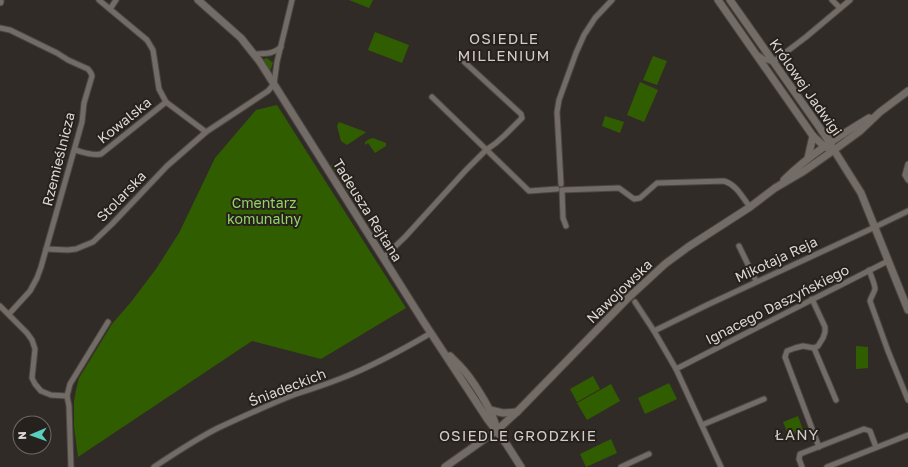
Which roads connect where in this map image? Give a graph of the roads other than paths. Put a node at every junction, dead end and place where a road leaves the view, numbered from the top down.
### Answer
1 (99, 0) edge
2 (116, 0) edge
3 (198, 0) edge
4 (292, 0) edge
5 (612, 0) edge
6 (718, 0) edge
7 (730, 0) edge
8 (832, 0) edge
9 (850, 0) edge
10 (840, 8) junction
11 (110, 9) junction
12 (0, 28) edge
13 (281, 47) junction
14 (754, 52) junction
15 (254, 54) junction
16 (460, 58) dead end
17 (773, 62) junction
18 (772, 78) junction
19 (274, 84) junction
20 (908, 91) edge
21 (432, 97) dead end
22 (166, 102) junction
23 (880, 112) junction
24 (822, 131) junction
25 (206, 132) junction
26 (844, 134) junction
27 (813, 136) junction
28 (827, 145) junction
29 (74, 150) junction
30 (486, 150) junction
31 (834, 150) junction
32 (808, 158) junction
33 (908, 164) edge
34 (908, 180) edge
35 (561, 184) dead end
36 (775, 188) junction
37 (557, 189) dead end
38 (750, 207) junction
39 (908, 211) edge
40 (566, 226) dead end
41 (875, 227) junction
42 (739, 246) dead end
43 (46, 249) junction
44 (383, 258) junction
45 (888, 261) junction
46 (869, 270) junction
47 (756, 282) junction
48 (812, 299) junction
49 (635, 302) dead end
50 (0, 306) edge
51 (908, 310) edge
52 (9, 314) junction
53 (108, 322) dead end
54 (654, 331) junction
55 (431, 333) junction
56 (814, 348) junction
57 (442, 349) junction
58 (676, 369) junction
59 (67, 396) junction
60 (764, 399) dead end
61 (836, 400) dead end
62 (908, 400) edge
63 (490, 410) junction
64 (517, 412) junction
65 (702, 425) junction
66 (496, 430) junction
67 (908, 435) edge
68 (819, 447) junction
69 (876, 447) junction
70 (649, 454) dead end
71 (71, 467) edge
72 (154, 467) edge
73 (445, 467) edge
74 (521, 467) edge
75 (621, 467) edge
76 (721, 467) edge
77 (802, 467) edge
78 (827, 467) edge

1 - 11 street
2 - 11 street
3 - 15 street, Tadeusza Rejtana
4 - 13 street
5 - 35 street
6 - 14 street, Królowej Jadwigi
7 - 17 street, Królowej Jadwigi
8 - 10 street
9 - 10 street
10 - 17 street
11 - 22 street
12 - 29 street, Rzemieślnicza
13 - 15 street
13 - 19 street
14 - 17 street
14 - 18 street, Królowej Jadwigi
15 - 19 street, Tadeusza Rejtana
16 - 30 street
17 - 18 street
17 - 24 street, Królowej Jadwigi
18 - 27 street, Królowej Jadwigi
19 - 25 street, Stolarska
19 - 44 street, Tadeusza Rejtana
20 - 23 street, Nawojowska
21 - 30 street
22 - 25 street
22 - 29 street, Kowalska
23 - 26 street, Nawojowska
23 - 31 street, Nawojowska
24 - 26 street
24 - 28 street, Królowej Jadwigi
25 - 43 street, Stolarska
26 - 28 street, Nawojowska
27 - 28 street, Królowej Jadwigi
27 - 32 street
28 - 31 street, Królowej Jadwigi
28 - 32 street, Nawojowska
29 - 43 street, Rzemieślnicza
30 - 37 street
30 - 44 street
31 - 36 street, Nawojowska
31 - 41 street, Królowej Jadwigi
32 - 36 street, Nawojowska
33 - 34 street
36 - 38 street, Nawojowska
38 - 40 street
38 - 64 street, Nawojowska
39 - 41 street, Mikołaja Reja
41 - 45 street, Królowej Jadwigi
41 - 47 street, Mikołaja Reja
42 - 47 street
43 - 52 street
44 - 55 street, Tadeusza Rejtana
45 - 46 street, Ignacego Daszyńskiego
45 - 51 street, Królowej Jadwigi
46 - 48 street, Ignacego Daszyńskiego
46 - 62 street
47 - 54 street, Mikołaja Reja
48 - 56 street
48 - 58 street, Ignacego Daszyńskiego
49 - 54 street
50 - 52 street
52 - 59 street
53 - 59 street
54 - 58 street
55 - 57 street, Tadeusza Rejtana
55 - 72 street, Śniadeckich
56 - 61 street
56 - 68 street
57 - 63 street, Tadeusza Rejtana
57 - 66 street, Tadeusza Rejtana
58 - 65 street
59 - 71 street
60 - 65 street
63 - 64 street
63 - 66 street, Tadeusza Rejtana
64 - 66 street, Nawojowska
65 - 76 street
66 - 73 street, Nawojowska
66 - 74 street
67 - 69 street
68 - 69 street
68 - 77 street
69 - 78 street
70 - 75 street

